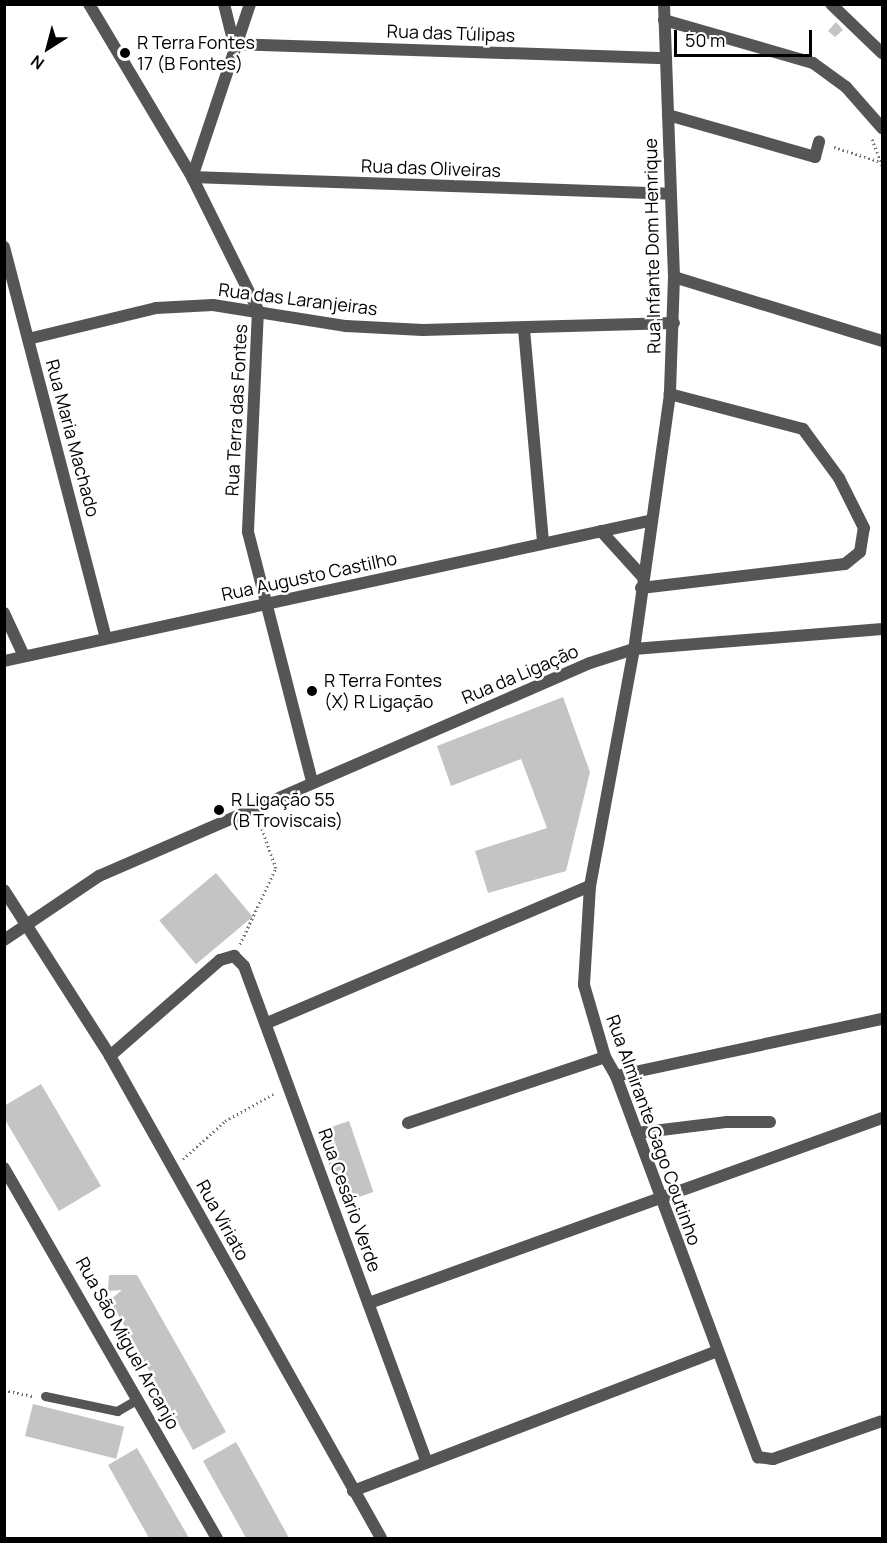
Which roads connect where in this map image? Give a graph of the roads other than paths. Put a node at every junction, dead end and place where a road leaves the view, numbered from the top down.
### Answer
1 (89, 4) edge
2 (224, 4) edge
3 (250, 4) edge
4 (664, 4) edge
5 (831, 4) edge
6 (664, 20) junction
7 (234, 44) junction
8 (882, 53) edge
9 (666, 58) junction
10 (668, 115) junction
11 (882, 128) edge
12 (819, 142) road end
13 (192, 177) junction
14 (670, 194) junction
15 (4, 247) edge
16 (674, 277) junction
17 (258, 310) junction
18 (674, 323) junction
19 (524, 329) junction
20 (28, 339) junction
21 (882, 341) edge
22 (669, 394) junction
23 (648, 521) junction
24 (601, 531) junction
25 (543, 543) junction
26 (641, 582) junction
27 (266, 604) junction
28 (4, 613) edge
29 (882, 629) edge
30 (106, 639) junction
31 (634, 649) junction
32 (24, 656) junction
33 (4, 661) edge
34 (312, 782) junction
35 (590, 886) junction
36 (4, 890) edge
37 (25, 925) junction
38 (4, 940) edge
39 (882, 1019) edge
40 (267, 1023) junction
41 (110, 1056) junction
42 (605, 1058) junction
43 (616, 1076) junction
44 (882, 1118) edge
45 (770, 1122) dead end
46 (408, 1123) dead end
47 (637, 1133) junction
48 (4, 1167) edge
49 (660, 1194) junction
50 (369, 1303) junction
51 (715, 1352) junction
52 (45, 1396) road end
53 (138, 1399) junction
54 (882, 1421) edge
55 (426, 1460) junction
56 (353, 1491) junction
57 (217, 1539) edge
58 (381, 1539) edge

1 - 13 street, Rua Terra das Fontes
2 - 7 street
3 - 7 street
4 - 6 street, Rua Infante Dom Henrique
5 - 8 street
6 - 9 street, Rua Infante Dom Henrique
6 - 11 street
7 - 9 street, Rua das Túlipas
7 - 13 street
9 - 10 street, Rua Infante Dom Henrique
10 - 12 street
10 - 14 street, Rua Infante Dom Henrique
13 - 14 street, Rua das Oliveiras
13 - 17 street, Rua Terra das Fontes
14 - 16 street, Rua Infante Dom Henrique
15 - 20 street, Rua Maria Machado
16 - 18 street, Rua Infante Dom Henrique
16 - 21 street
17 - 19 street, Rua das Laranjeiras
17 - 20 street, Rua das Laranjeiras
17 - 27 street, Rua Terra das Fontes
18 - 19 street, Rua das Laranjeiras
18 - 22 street, Rua Infante Dom Henrique
19 - 25 street
20 - 30 street, Rua Maria Machado
22 - 23 street, Rua Infante Dom Henrique
22 - 26 street
23 - 24 street, Rua Augusto Castilho
23 - 26 street, Rua Almirante Gago Coutinho
24 - 25 street, Rua Augusto Castilho
24 - 26 street
25 - 27 street, Rua Augusto Castilho
26 - 31 street, Rua Almirante Gago Coutinho
27 - 30 street, Rua Augusto Castilho
27 - 34 street, Rua Terra das Fontes
28 - 32 street
29 - 31 street, Rua da Ligação
30 - 32 street, Rua Augusto Castilho
31 - 34 street, Rua da Ligação
31 - 35 street, Rua Almirante Gago Coutinho
32 - 33 street, Rua Augusto Castilho
34 - 37 street, Rua da Ligação
35 - 40 street
35 - 42 street, Rua Almirante Gago Coutinho
36 - 37 street, Rua Viriato
37 - 38 street, Rua da Ligação
37 - 41 street, Rua Viriato
39 - 43 street
40 - 41 street, Rua Cesário Verde
40 - 50 street, Rua Cesário Verde
41 - 56 street, Rua Viriato
42 - 43 street, Rua Almirante Gago Coutinho
42 - 46 street
43 - 47 street, Rua Almirante Gago Coutinho
44 - 49 street
45 - 47 street
47 - 49 street, Rua Almirante Gago Coutinho
48 - 53 street, Rua São Miguel Arcanjo
49 - 50 street
49 - 51 street, Rua Almirante Gago Coutinho
50 - 55 street, Rua Cesário Verde
51 - 54 street, Rua Almirante Gago Coutinho
51 - 55 street
52 - 53 lane
53 - 57 street, Rua São Miguel Arcanjo
55 - 56 street
56 - 58 street, Rua Viriato

